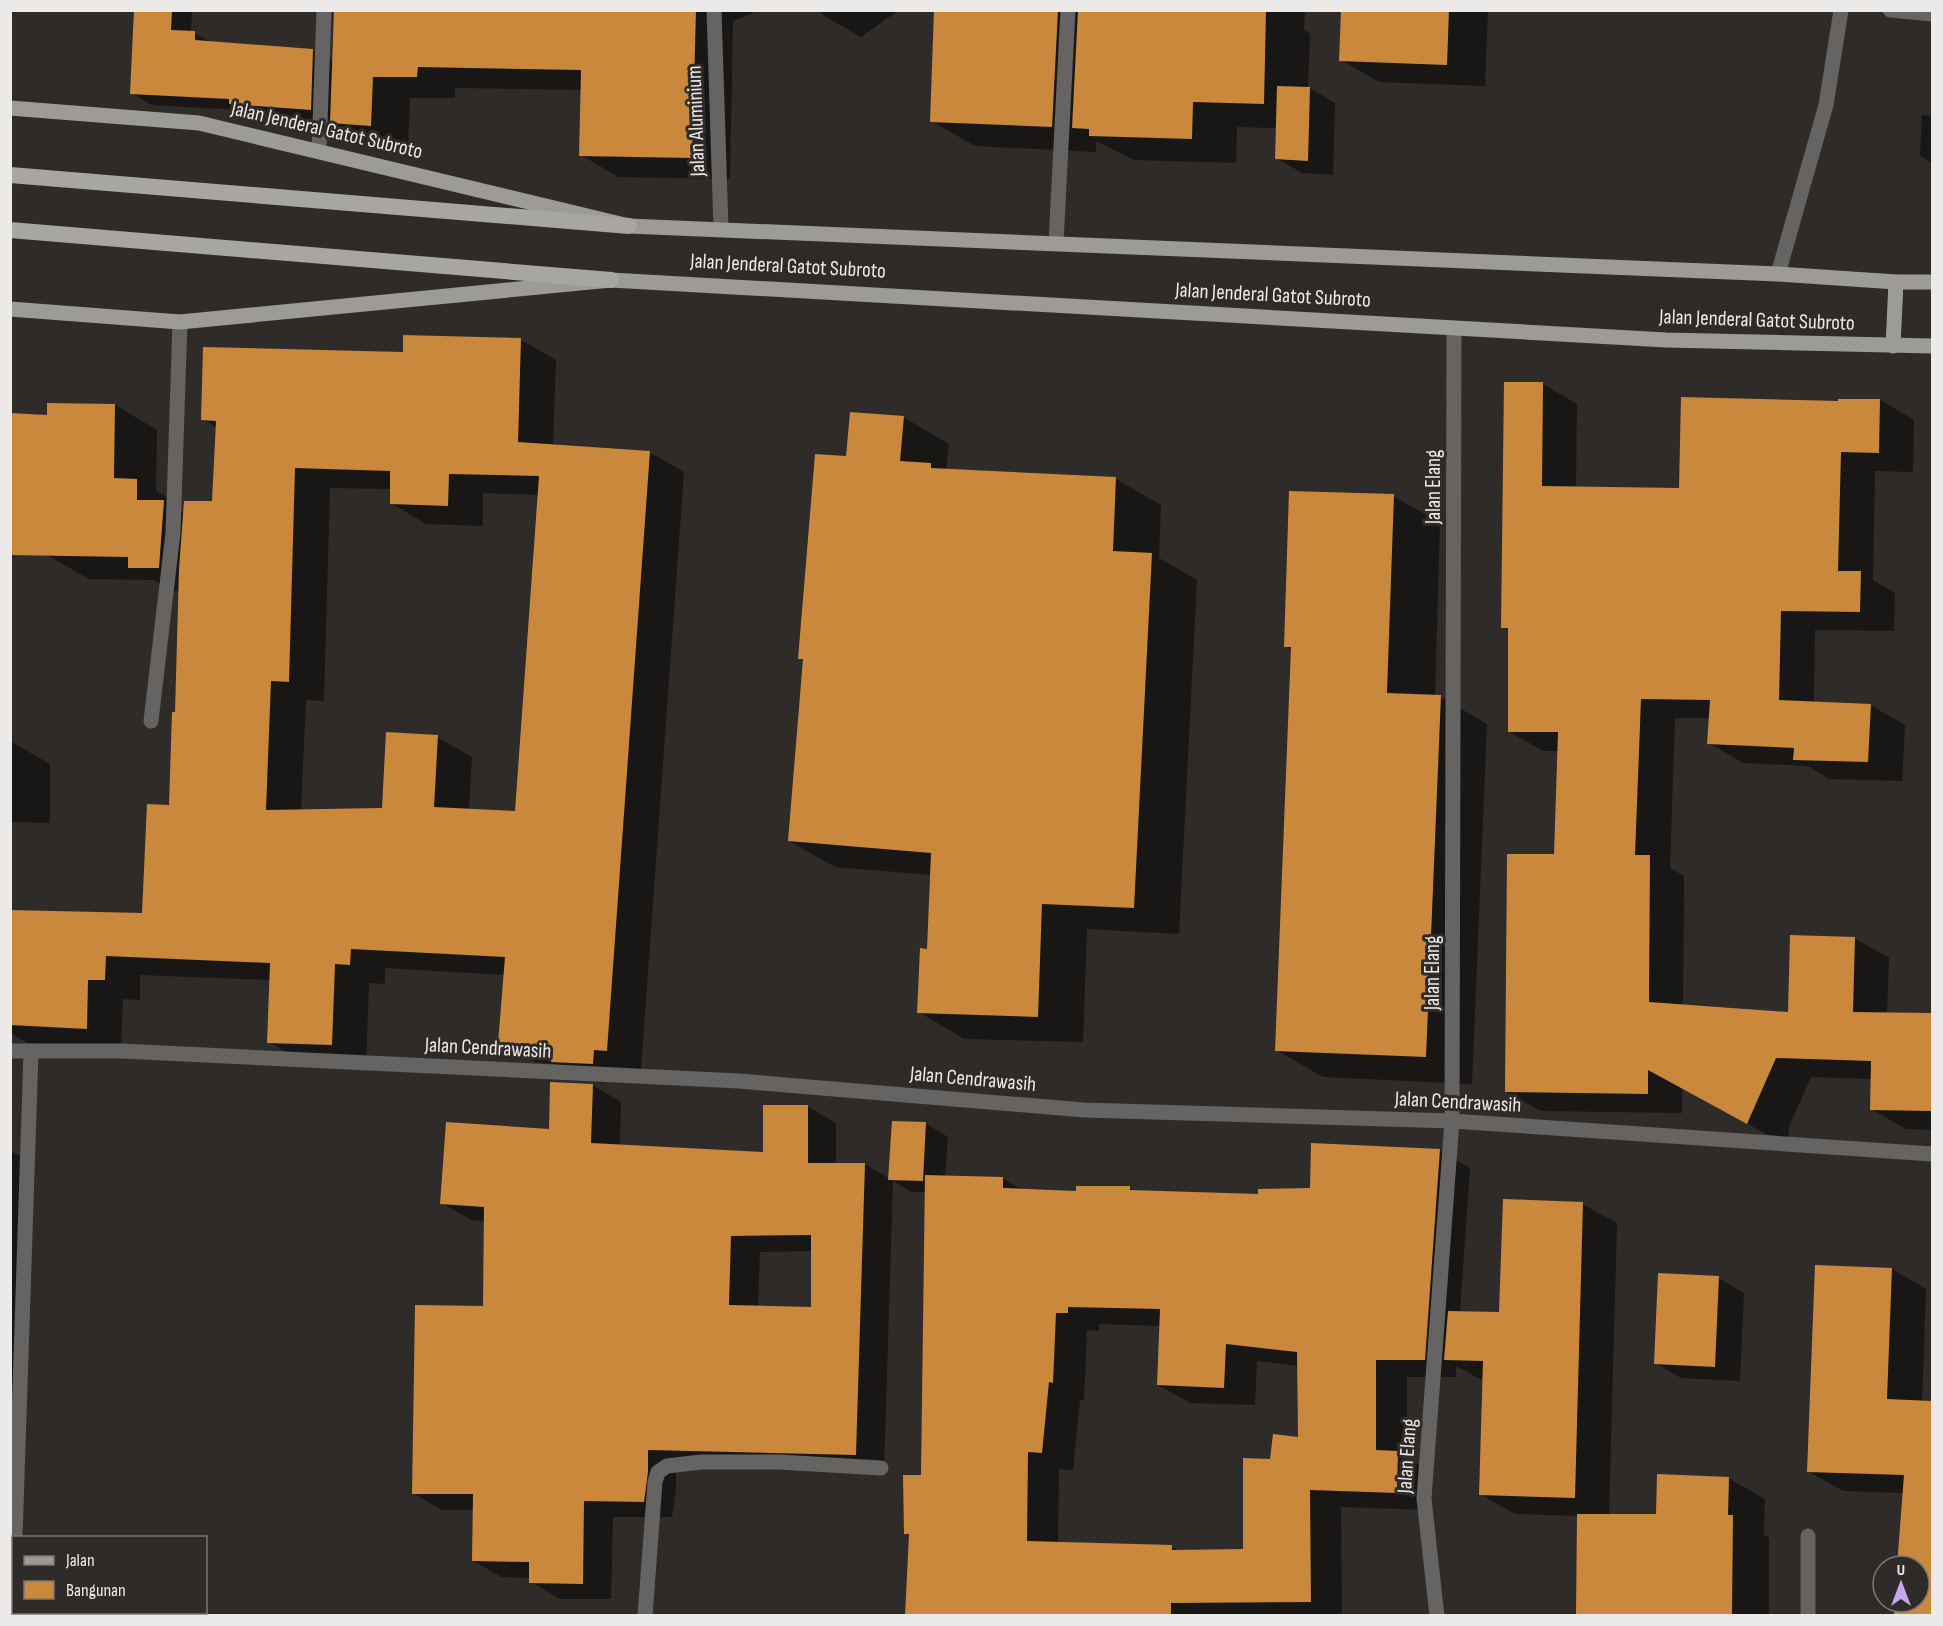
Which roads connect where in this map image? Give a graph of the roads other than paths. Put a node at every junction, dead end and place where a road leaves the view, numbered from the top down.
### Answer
1 (324, 10) edge
2 (714, 10) edge
3 (1068, 10) edge
4 (1841, 10) edge
5 (1890, 10) edge
6 (1932, 14) edge
7 (10, 108) edge
8 (319, 152) junction
9 (10, 175) edge
10 (629, 226) junction
11 (721, 229) junction
12 (10, 230) edge
13 (1056, 243) junction
14 (1778, 274) junction
15 (611, 280) junction
16 (1896, 282) junction
17 (1932, 282) edge
18 (10, 309) edge
19 (180, 322) junction
20 (1454, 328) junction
21 (1893, 346) junction
22 (1932, 346) edge
23 (151, 721) dead end
24 (10, 1051) edge
25 (31, 1052) junction
26 (1452, 1121) junction
27 (1932, 1155) edge
28 (881, 1468) dead end
29 (15, 1536) edge
30 (1808, 1536) dead end
31 (645, 1616) edge
32 (1437, 1616) edge
33 (1808, 1616) edge

1 - 8 street
2 - 11 street, Jalan Aluminium
3 - 13 street
4 - 14 street
5 - 6 street
7 - 8 main road, Jalan Jenderal Gatot Subroto
8 - 10 main road, Jalan Jenderal Gatot Subroto
9 - 10 highway, Jalan Jenderal Gatot Subroto
10 - 11 main road, Jalan Jenderal Gatot Subroto
11 - 13 main road, Jalan Jenderal Gatot Subroto
12 - 15 highway, Jalan Jenderal Gatot Subroto
13 - 14 main road, Jalan Jenderal Gatot Subroto
14 - 16 main road, Jalan Jenderal Gatot Subroto
15 - 19 main road, Jalan Jenderal Gatot Subroto
15 - 20 main road, Jalan Jenderal Gatot Subroto
16 - 17 main road, Jalan Jenderal Gatot Subroto
16 - 21 main road
18 - 19 main road, Jalan Jenderal Gatot Subroto
19 - 23 street
20 - 21 main road, Jalan Jenderal Gatot Subroto
20 - 26 street, Jalan Elang
21 - 22 main road, Jalan Jenderal Gatot Subroto
24 - 25 street, Jalan Cendrawasih
25 - 26 street, Jalan Cendrawasih
25 - 29 street
26 - 27 street, Jalan Cendrawasih
26 - 32 street, Jalan Elang
28 - 31 street
30 - 33 street

